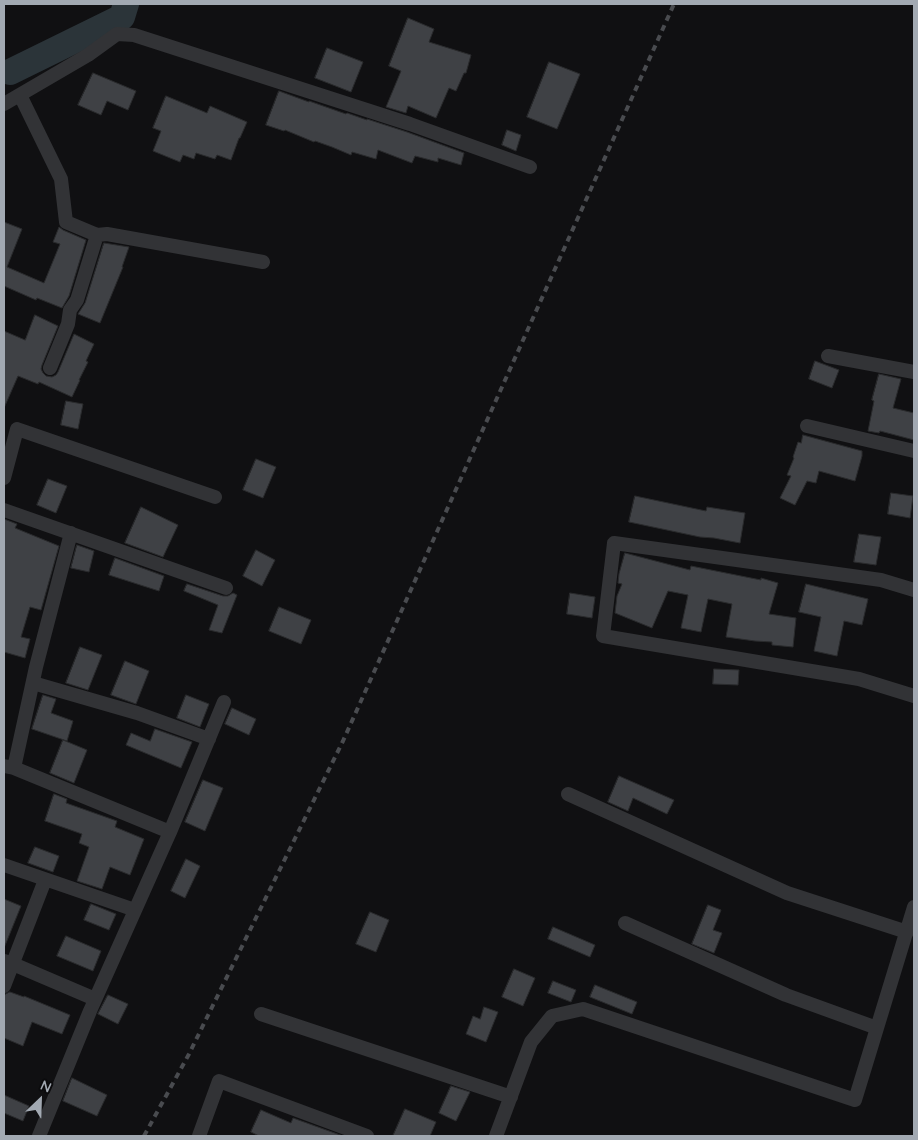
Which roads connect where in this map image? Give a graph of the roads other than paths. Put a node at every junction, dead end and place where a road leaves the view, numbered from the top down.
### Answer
1 (20, 95) junction
2 (4, 104) edge
3 (530, 167) dead end
4 (96, 235) junction
5 (263, 262) dead end
6 (828, 356) dead end
7 (50, 368) dead end
8 (914, 372) edge
9 (807, 426) dead end
10 (914, 451) edge
11 (4, 478) edge
12 (215, 497) dead end
13 (4, 510) edge
14 (71, 533) junction
15 (226, 588) dead end
16 (914, 590) edge
17 (33, 682) junction
18 (914, 696) edge
19 (224, 702) dead end
20 (209, 739) junction
21 (9, 767) edge
22 (568, 794) dead end
23 (170, 832) junction
24 (4, 865) edge
25 (45, 880) junction
26 (914, 907) edge
27 (135, 910) junction
28 (625, 923) dead end
29 (907, 932) junction
30 (8, 962) edge
31 (4, 986) edge
32 (95, 999) junction
33 (261, 1014) dead end
34 (877, 1028) junction
35 (510, 1097) junction
36 (39, 1136) edge
37 (199, 1136) edge
38 (367, 1136) edge
39 (496, 1136) edge

1 - 2 street
1 - 3 street
1 - 4 street
4 - 5 street
4 - 7 street
6 - 8 street
9 - 10 street
11 - 12 street
13 - 14 street
14 - 15 street
14 - 17 street
16 - 18 street
17 - 20 street
17 - 21 street
19 - 20 street
20 - 23 street
21 - 23 street
22 - 29 street
23 - 27 street
24 - 25 street
25 - 27 street
25 - 30 street
26 - 29 street
27 - 32 street
28 - 34 street
29 - 34 street
30 - 31 street
30 - 32 street
32 - 36 street
33 - 35 street
34 - 35 street
35 - 39 street
37 - 38 street

